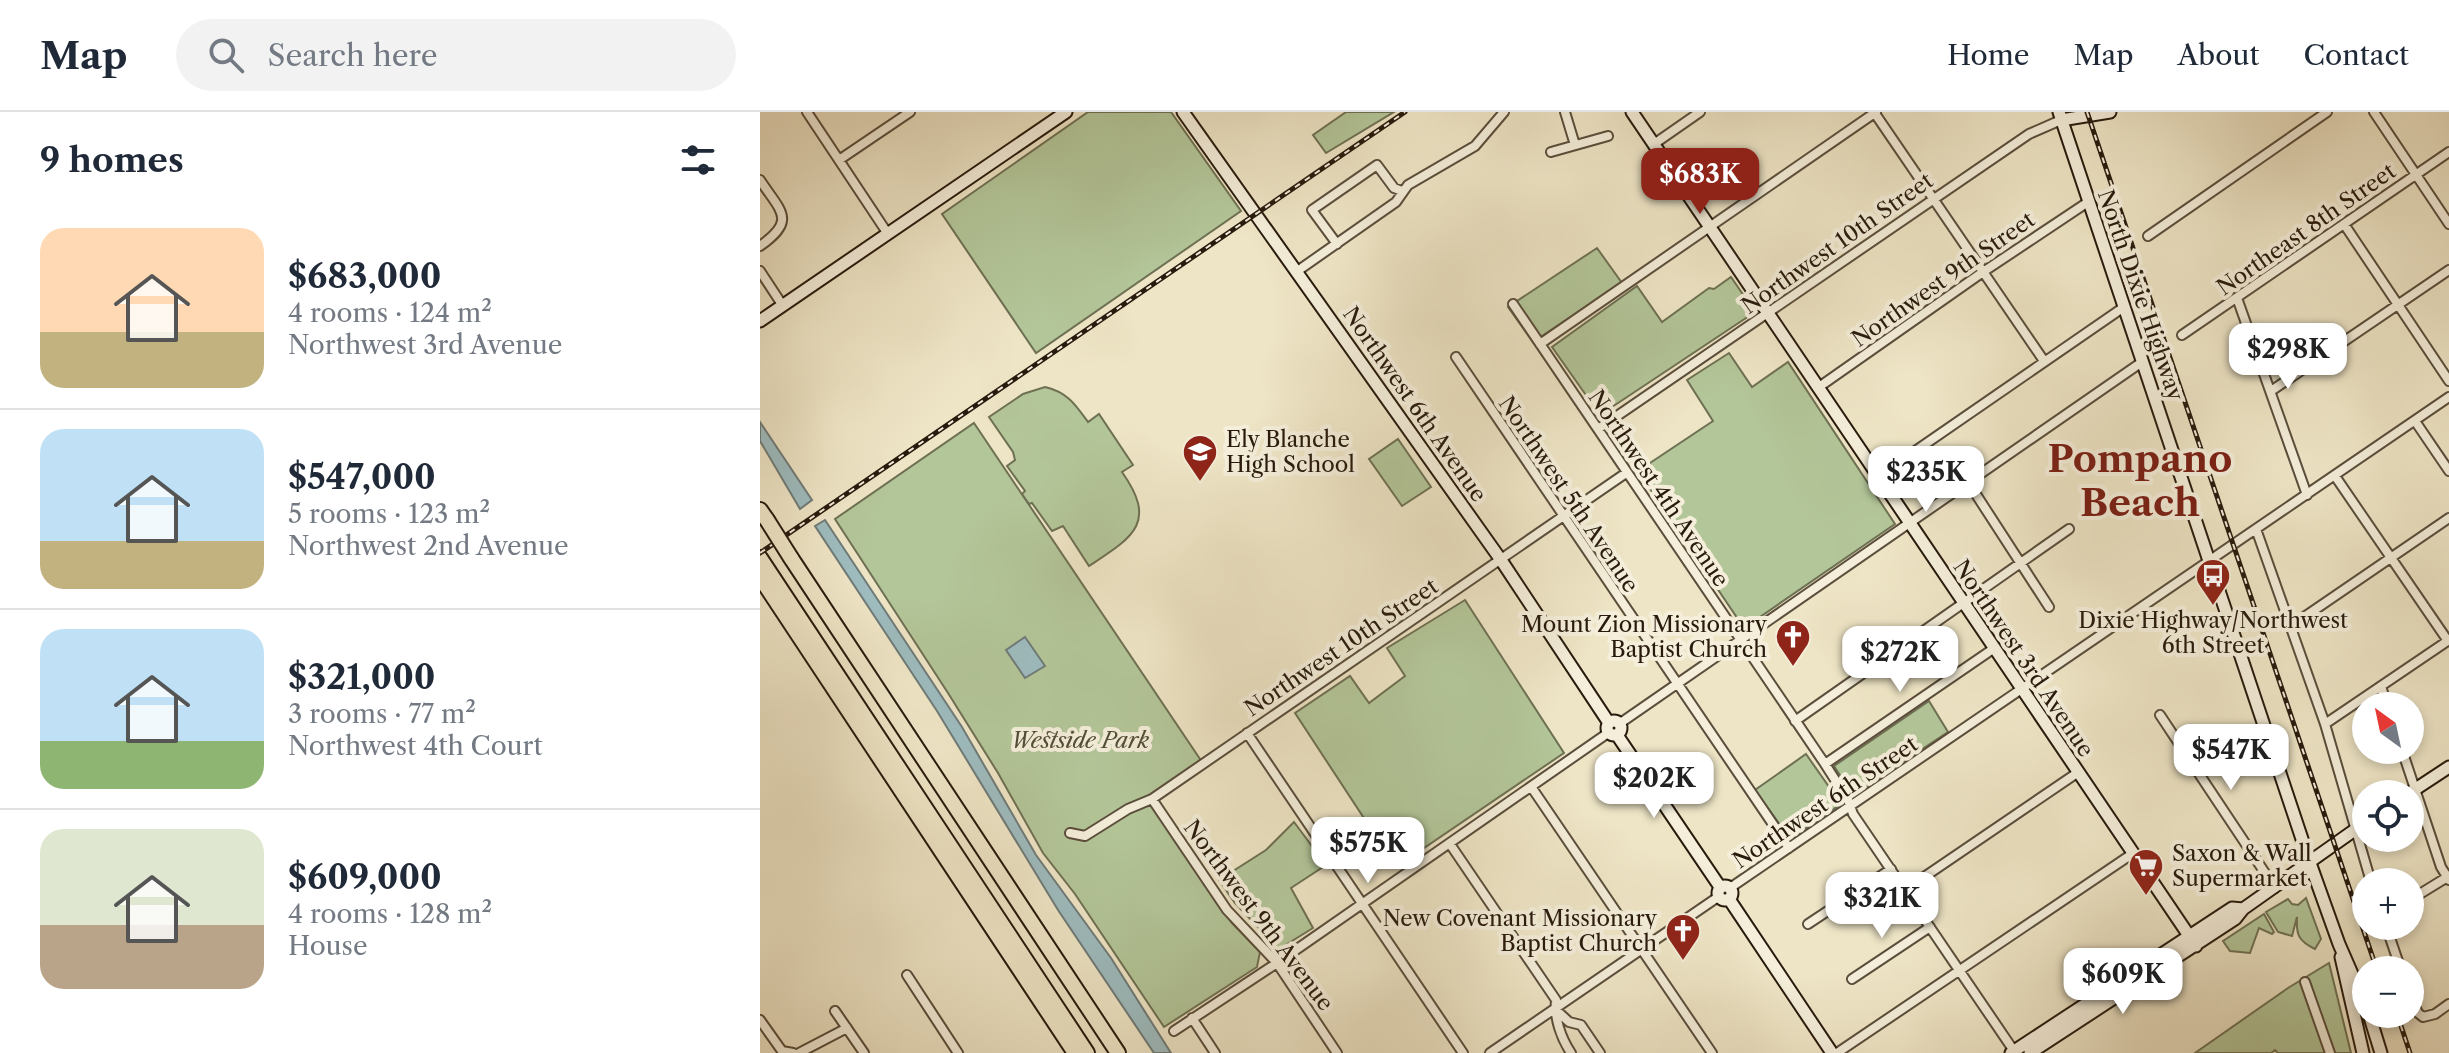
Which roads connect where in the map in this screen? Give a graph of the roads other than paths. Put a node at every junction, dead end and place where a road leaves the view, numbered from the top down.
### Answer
1 (807, 112) edge
2 (910, 112) edge
3 (1066, 112) edge
4 (1183, 112) edge
5 (1504, 112) edge
6 (1565, 112) edge
7 (1632, 112) edge
8 (1700, 112) edge
9 (1875, 112) edge
10 (2110, 112) edge
11 (2327, 112) edge
12 (2387, 112) edge
13 (2376, 115) edge
14 (2060, 116) edge
15 (1608, 136) dead end
16 (1654, 144) junction
17 (1575, 145) junction
18 (1551, 152) dead end
19 (2449, 152) edge
20 (839, 160) junction
21 (2416, 175) junction
22 (760, 180) edge
23 (1402, 191) junction
24 (1933, 198) junction
25 (2088, 202) junction
26 (2344, 224) junction
27 (2449, 224) edge
28 (1711, 228) junction
29 (888, 234) junction
30 (2148, 236) dead end
31 (1337, 244) junction
32 (760, 246) edge
33 (2449, 270) edge
34 (760, 271) edge
35 (1296, 272) junction
36 (1983, 272) junction
37 (2237, 298) junction
38 (1513, 304) dead end
39 (2398, 304) junction
40 (783, 306) junction
41 (2124, 307) junction
42 (1768, 313) junction
43 (760, 321) edge
44 (2182, 335) dead end
45 (1540, 344) junction
46 (1456, 357) dead end
47 (2044, 361) junction
48 (2142, 362) junction
49 (2449, 381) edge
50 (1819, 387) junction
51 (2271, 391) junction
52 (2449, 397) edge
53 (2415, 421) junction
54 (1598, 429) junction
55 (2449, 471) edge
56 (1626, 473) junction
57 (1879, 476) junction
58 (2335, 476) junction
59 (1968, 482) junction
60 (2307, 495) junction
61 (1562, 516) junction
62 (2449, 518) edge
63 (762, 520) edge
64 (1910, 522) junction
65 (2069, 529) dead end
66 (2256, 529) junction
67 (760, 558) edge
68 (2391, 558) junction
69 (787, 560) junction
70 (1501, 560) junction
71 (2209, 560) junction
72 (2019, 563) junction
73 (763, 576) edge
74 (1963, 604) junction
75 (2049, 607) dead end
76 (2291, 626) junction
77 (2448, 640) edge
78 (1741, 642) junction
79 (1993, 649) junction
80 (1677, 685) junction
81 (2381, 686) junction
82 (2021, 690) junction
83 (2383, 692) edge
84 (2160, 715) dead end
85 (1795, 721) junction
86 (2325, 724) junction
87 (1614, 729) junction
88 (1247, 733) junction
89 (1825, 764) junction
90 (2449, 767) edge
91 (2077, 773) junction
92 (2424, 783) edge
93 (1532, 788) junction
94 (1152, 799) junction
95 (2352, 800) edge
96 (1851, 806) junction
97 (2424, 822) edge
98 (2352, 832) edge
99 (1070, 833) dead end
100 (1450, 844) junction
101 (1789, 848) junction
102 (2132, 854) junction
103 (2310, 863) junction
104 (1891, 869) junction
105 (2448, 878) edge
106 (2275, 888) junction
107 (1905, 890) junction
108 (2424, 892) edge
109 (1724, 893) junction
110 (1361, 904) junction
111 (1808, 924) dead end
112 (1930, 927) junction
113 (2192, 942) junction
114 (2339, 944) junction
115 (1641, 951) junction
116 (1277, 963) junction
117 (1959, 970) junction
118 (2352, 974) edge
119 (907, 975) dead end
120 (2140, 977) junction
121 (1852, 979) dead end
122 (2305, 982) dead end
123 (2449, 1004) edge
124 (1555, 1010) junction
125 (835, 1011) dead end
126 (2424, 1017) edge
127 (1192, 1018) junction
128 (760, 1020) edge
129 (847, 1028) junction
130 (2373, 1028) edge
131 (1174, 1031) dead end
132 (2012, 1052) edge
133 (796, 1053) edge
134 (864, 1053) edge
135 (958, 1053) edge
136 (1075, 1053) edge
137 (1087, 1053) edge
138 (1107, 1053) edge
139 (1118, 1053) edge
140 (1215, 1053) edge
141 (1337, 1053) edge
142 (1463, 1053) edge
143 (1490, 1053) edge
144 (1571, 1053) edge
145 (1600, 1053) edge
146 (1712, 1053) edge
147 (1834, 1053) edge
148 (2030, 1053) edge
149 (2330, 1053) edge
150 (2363, 1053) edge
151 (2381, 1053) edge

1 - 20 street
2 - 20 street
3 - 29 street
4 - 35 street, Northwest 6th Avenue
5 - 23 street
6 - 17 street
7 - 16 street, Northwest 3rd Avenue
8 - 16 street
9 - 24 street
9 - 28 street
10 - 14 street
11 - 30 street
12 - 13 street
13 - 21 street
14 - 24 street, Northwest 10th Street
14 - 25 street, North Dixie Highway
15 - 17 street
16 - 28 street, Northwest 3rd Avenue
17 - 18 street
19 - 21 street, Northeast 8th Street
20 - 29 street
21 - 26 street, Northeast 8th Street
21 - 27 street
22 - 32 street
23 - 31 street
23 - 31 street
24 - 36 street
24 - 42 street, Northwest 10th Street
25 - 36 street, Northwest 9th Street
25 - 41 street, North Dixie Highway
26 - 37 street, Northeast 8th Street
26 - 39 street
28 - 42 street, Northwest 3rd Avenue
28 - 45 street
29 - 40 street
31 - 35 street
33 - 39 street
34 - 40 street
35 - 70 street, Northwest 6th Avenue
36 - 47 street
36 - 50 street, Northwest 9th Street
37 - 44 street, Northeast 8th Street
37 - 51 street
38 - 45 street, Northwest 4th Avenue
39 - 49 street
39 - 51 street
40 - 43 street
41 - 47 street
41 - 48 street, North Dixie Highway
42 - 50 street, Northwest 3rd Avenue
42 - 54 street, Northwest 10th Street
45 - 54 street, Northwest 4th Avenue
46 - 61 street, Northwest 5th Avenue
47 - 57 street
48 - 59 street
48 - 71 street, North Dixie Highway
50 - 57 street, Northwest 3rd Avenue
51 - 60 street
52 - 53 street, Northwest 6th Street
53 - 55 street
53 - 58 street, Northwest 6th Street
54 - 56 street, Northwest 4th Avenue
56 - 61 street, Northwest 10th Street
56 - 78 street, Northwest 4th Avenue
57 - 64 street, Northwest 3rd Avenue
58 - 60 street, Northwest 6th Street
58 - 68 street
59 - 64 street
59 - 72 street
60 - 66 street, Northwest 6th Street
61 - 70 street, Northwest 10th Street
61 - 80 street, Northwest 5th Avenue
62 - 68 street
63 - 69 highway, bridge
64 - 74 street, Northwest 3rd Avenue
64 - 78 street
65 - 72 street
66 - 71 street, Northwest 6th Street
66 - 76 street
67 - 73 highway
68 - 76 street
68 - 77 street
69 - 138 highway
69 - 139 highway
70 - 87 street, Northwest 6th Avenue
70 - 88 street, Northwest 10th Street
71 - 82 street, Northwest 6th Street
71 - 103 street, North Dixie Highway
72 - 74 street
72 - 75 street
73 - 136 highway
73 - 137 highway
74 - 79 street, Northwest 3rd Avenue
74 - 85 street
76 - 86 street
77 - 81 street
78 - 80 street
78 - 85 street, Northwest 4th Avenue
79 - 82 street, Northwest 3rd Avenue
79 - 89 street
80 - 87 street
80 - 101 street, Northwest 5th Avenue
81 - 83 street
81 - 86 street
82 - 91 street, Northwest 3rd Avenue
82 - 96 street, Northwest 6th Street
84 - 106 street
85 - 89 street, Northwest 4th Avenue
86 - 95 street
87 - 93 street
87 - 109 street, Northwest 6th Avenue
88 - 94 street, Northwest 10th Street
88 - 110 street
89 - 96 street, Northwest 4th Avenue
90 - 92 street
91 - 102 street, Northwest 3rd Avenue
91 - 107 street
93 - 100 street
93 - 115 street
94 - 99 street, Northwest 10th Street
94 - 116 street, Northwest 9th Avenue
96 - 101 street, Northwest 6th Street
96 - 104 street, Northwest 4th Avenue
97 - 105 street
98 - 103 street
100 - 110 street
100 - 124 street
101 - 109 street, Northwest 6th Street
102 - 113 street, Northwest 3rd Avenue
102 - 117 street
103 - 106 street
103 - 114 street, North Dixie Highway
104 - 107 street, Northwest 4th Avenue
104 - 111 street
105 - 108 street
106 - 113 street
107 - 112 street, Northwest 4th Avenue
109 - 115 street, Northwest 6th Street
109 - 147 street, Northwest 6th Avenue
110 - 116 street
110 - 142 street
112 - 117 street, Northwest 4th Avenue
112 - 121 street
113 - 120 street
114 - 118 street, North Dixie Highway
114 - 150 street, North Dixie Highway
115 - 124 street, Northwest 6th Street
115 - 146 street
116 - 127 street
116 - 141 street, Northwest 9th Avenue
117 - 132 street, Northwest 4th Avenue
117 - 147 street
119 - 135 street
120 - 132 street
120 - 148 street
122 - 149 street
123 - 126 street
124 - 143 street, Northwest 6th Street
124 - 144 street
124 - 145 street
125 - 129 street
127 - 131 street
127 - 140 street
128 - 133 street
129 - 133 street
129 - 134 street
130 - 151 street

